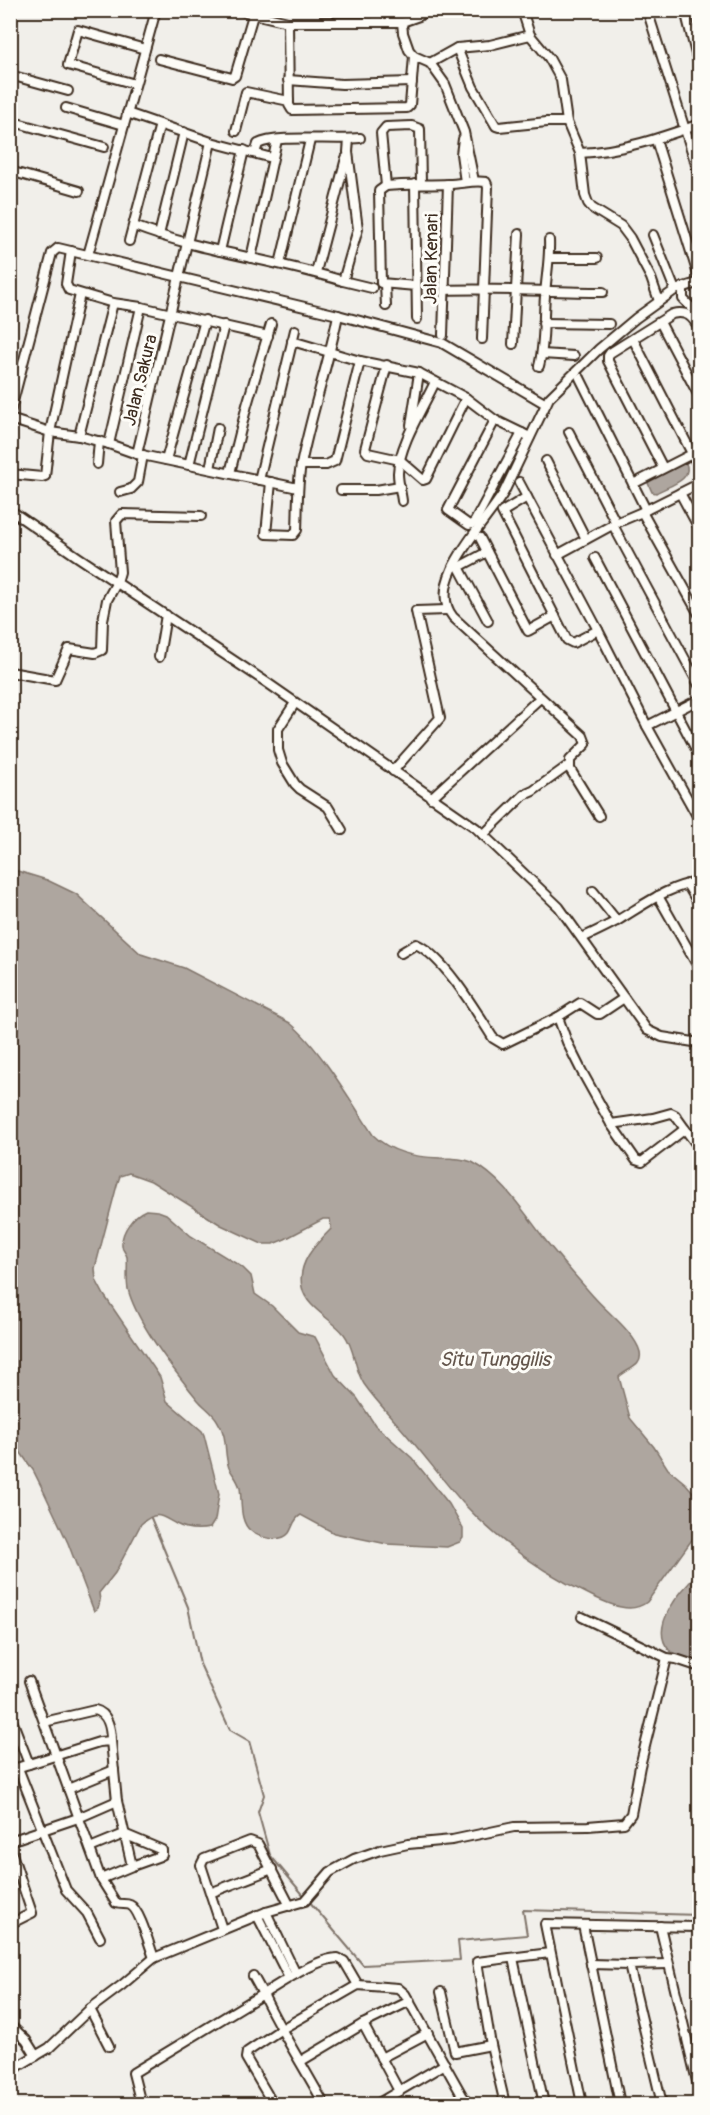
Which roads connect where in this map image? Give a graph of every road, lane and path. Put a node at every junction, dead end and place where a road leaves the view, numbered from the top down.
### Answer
1 (144, 10) edge
2 (237, 10) edge
3 (375, 10) edge
4 (426, 10) edge
5 (522, 10) edge
6 (653, 10) edge
7 (685, 10) edge
8 (266, 14) edge
9 (254, 15) junction
10 (288, 22) junction
11 (378, 22) junction
12 (402, 22) junction
13 (530, 35) junction
14 (457, 48) junction
15 (145, 49) junction
16 (414, 56) junction
17 (159, 59) dead end
18 (430, 63) junction
19 (699, 70) edge
20 (10, 75) edge
21 (288, 80) junction
22 (412, 82) junction
23 (135, 84) junction
24 (68, 91) dead end
25 (289, 101) junction
26 (66, 108) dead end
27 (127, 113) junction
28 (10, 121) edge
29 (567, 122) junction
30 (160, 124) junction
31 (699, 124) edge
32 (124, 125) junction
33 (683, 130) junction
34 (236, 131) dead end
35 (184, 132) junction
36 (360, 138) dead end
37 (349, 139) junction
38 (277, 140) junction
39 (310, 140) junction
40 (656, 140) junction
41 (211, 142) junction
42 (104, 147) dead end
43 (244, 150) junction
44 (348, 152) junction
45 (255, 153) junction
46 (580, 153) junction
47 (273, 158) junction
48 (10, 171) edge
49 (699, 177) edge
50 (469, 182) junction
51 (418, 183) junction
52 (447, 184) junction
53 (386, 186) junction
54 (79, 191) dead end
55 (134, 226) junction
56 (519, 234) dead end
57 (159, 235) junction
58 (653, 236) dead end
59 (549, 240) dead end
60 (129, 241) dead end
61 (187, 244) junction
62 (71, 251) junction
63 (220, 251) junction
64 (88, 255) junction
65 (251, 258) junction
66 (550, 258) junction
67 (597, 258) dead end
68 (280, 264) junction
69 (316, 272) junction
70 (180, 278) junction
71 (343, 281) junction
72 (699, 281) edge
73 (385, 285) junction
74 (416, 286) junction
75 (372, 288) dead end
76 (483, 288) junction
77 (679, 289) junction
78 (445, 290) junction
79 (515, 290) junction
80 (545, 292) junction
81 (603, 292) dead end
82 (80, 294) junction
83 (659, 301) junction
84 (114, 303) junction
85 (386, 306) dead end
86 (141, 307) junction
87 (171, 313) junction
88 (338, 315) junction
89 (699, 316) edge
90 (417, 319) dead end
91 (205, 320) junction
92 (660, 322) junction
93 (543, 323) junction
94 (271, 324) dead end
95 (609, 324) dead end
96 (224, 325) junction
97 (295, 330) dead end
98 (699, 330) edge
99 (443, 335) dead end
100 (268, 336) junction
101 (482, 339) dead end
102 (633, 339) junction
103 (292, 341) junction
104 (513, 344) dead end
105 (331, 352) junction
106 (542, 354) junction
107 (574, 356) dead end
108 (360, 361) junction
109 (387, 365) junction
110 (539, 366) dead end
111 (419, 373) junction
112 (580, 378) dead end
113 (435, 382) junction
114 (466, 398) junction
115 (699, 398) edge
116 (546, 404) junction
117 (10, 413) edge
118 (10, 420) edge
119 (495, 420) junction
120 (218, 428) dead end
121 (50, 432) junction
122 (410, 432) junction
123 (569, 432) dead end
124 (526, 435) junction
125 (79, 436) junction
126 (99, 441) junction
127 (110, 444) junction
128 (140, 454) junction
129 (692, 454) junction
130 (166, 460) junction
131 (400, 460) junction
132 (546, 461) dead end
133 (98, 464) dead end
134 (189, 465) junction
135 (301, 465) junction
136 (663, 468) junction
137 (210, 469) junction
138 (699, 469) edge
139 (230, 473) junction
140 (10, 474) edge
141 (259, 480) junction
142 (271, 482) junction
143 (519, 482) dead end
144 (699, 483) edge
145 (633, 484) junction
146 (400, 486) junction
147 (298, 488) junction
148 (341, 490) dead end
149 (120, 492) dead end
150 (680, 493) junction
151 (526, 497) junction
152 (402, 501) dead end
153 (10, 510) edge
154 (644, 511) junction
155 (201, 516) dead end
156 (614, 524) junction
157 (699, 530) edge
158 (480, 538) dead end
159 (586, 539) junction
160 (487, 552) junction
161 (557, 555) junction
162 (595, 558) dead end
163 (117, 582) junction
164 (447, 610) junction
165 (166, 615) junction
166 (555, 616) junction
167 (699, 616) edge
168 (488, 621) dead end
169 (598, 630) junction
170 (159, 657) dead end
171 (10, 672) edge
172 (699, 687) edge
173 (540, 698) junction
174 (699, 699) edge
175 (295, 703) junction
176 (676, 712) junction
177 (647, 726) junction
178 (699, 757) edge
179 (569, 765) junction
180 (393, 771) junction
181 (430, 798) junction
182 (599, 816) dead end
183 (699, 821) edge
184 (342, 830) dead end
185 (483, 835) junction
186 (699, 882) edge
187 (687, 884) junction
188 (593, 891) dead end
189 (658, 896) junction
190 (699, 906) edge
191 (616, 921) junction
192 (582, 938) junction
193 (401, 953) dead end
194 (699, 970) edge
195 (624, 998) junction
196 (558, 1017) junction
197 (699, 1043) edge
198 (611, 1124) junction
199 (685, 1130) junction
200 (699, 1149) edge
201 (582, 1617) dead end
202 (667, 1658) junction
203 (699, 1667) edge
204 (28, 1681) dead end
205 (10, 1715) edge
206 (44, 1722) junction
207 (111, 1741) junction
208 (56, 1755) junction
209 (29, 1764) junction
210 (14, 1769) edge
211 (114, 1770) junction
212 (68, 1789) junction
213 (117, 1802) junction
214 (78, 1818) junction
215 (43, 1830) junction
216 (124, 1834) junction
217 (10, 1841) edge
218 (10, 1848) edge
219 (90, 1848) junction
220 (132, 1866) junction
221 (272, 1869) junction
222 (21, 1878) junction
223 (101, 1879) junction
224 (10, 1881) edge
225 (210, 1893) junction
226 (290, 1906) junction
227 (266, 1912) junction
228 (257, 1915) junction
229 (10, 1924) edge
230 (583, 1925) junction
231 (660, 1926) junction
232 (222, 1929) junction
233 (699, 1937) edge
234 (100, 1938) dead end
235 (550, 1953) junction
236 (153, 1958) junction
237 (513, 1958) junction
238 (591, 1964) junction
239 (668, 1964) junction
240 (629, 1965) junction
241 (253, 1976) dead end
242 (292, 1976) junction
243 (358, 1986) junction
244 (441, 1992) dead end
245 (263, 1994) junction
246 (410, 2001) junction
247 (90, 2009) junction
248 (363, 2024) junction
249 (10, 2025) edge
250 (280, 2030) junction
251 (428, 2033) junction
252 (491, 2045) junction
253 (109, 2046) dead end
254 (36, 2056) junction
255 (381, 2058) junction
256 (301, 2061) junction
257 (445, 2064) junction
258 (10, 2071) edge
259 (399, 2091) junction
260 (699, 2094) edge
261 (465, 2101) edge
262 (141, 2104) edge
263 (273, 2104) edge
264 (324, 2104) edge
265 (377, 2104) edge
266 (453, 2104) edge
267 (505, 2104) edge
268 (544, 2104) edge
269 (582, 2104) edge
270 (620, 2104) edge
271 (662, 2104) edge

1 - 15 street
2 - 9 street
3 - 11 street
4 - 12 street
5 - 13 street
6 - 33 street
7 - 19 street
8 - 9 street
8 - 10 street
9 - 17 street
10 - 11 street
10 - 21 street
11 - 12 street
12 - 16 street
13 - 14 street
13 - 29 street
14 - 18 street
14 - 29 street
15 - 23 street
15 - 23 street
16 - 18 street
16 - 22 street
18 - 50 street
20 - 24 street
21 - 22 street
21 - 25 street
22 - 25 street
23 - 27 street
25 - 34 street
26 - 32 street
27 - 30 street
27 - 32 street
28 - 42 street
29 - 46 street
30 - 35 street
30 - 55 street
31 - 33 street
32 - 64 street
33 - 40 street
33 - 49 street
35 - 41 street
35 - 57 street
36 - 37 street
37 - 39 street
37 - 44 street
38 - 39 street
38 - 45 street
38 - 47 street
39 - 68 street
40 - 46 street
40 - 72 street
41 - 43 street
41 - 61 street, Jalan Sakura
43 - 45 street
43 - 63 street
44 - 69 street
44 - 71 street
45 - 47 street
46 - 83 street
47 - 65 street
48 - 54 street
50 - 52 street
50 - 76 street
51 - 52 street
51 - 53 street
51 - 53 street
51 - 74 street
52 - 78 street, Jalan Kenari
53 - 73 street
55 - 57 street
55 - 60 street
56 - 79 street
57 - 61 street
58 - 77 street
59 - 66 street
61 - 63 street
61 - 70 street, Jalan Sakura
62 - 64 street
62 - 82 street
62 - 117 street
63 - 65 street
64 - 70 street
65 - 68 street
66 - 67 street
66 - 80 street
68 - 69 street
69 - 71 street
70 - 87 street, Jalan Sakura
70 - 88 street
71 - 75 street
72 - 77 street
73 - 74 street
73 - 85 street
74 - 90 street
76 - 78 street
76 - 79 street
76 - 101 street
77 - 83 street
77 - 89 street
78 - 99 street, Jalan Kenari
79 - 80 street
79 - 104 street
80 - 81 street
80 - 93 street
82 - 84 street
82 - 121 street
83 - 116 street
84 - 86 street
84 - 125 street
86 - 87 street
86 - 127 street
87 - 91 street
87 - 128 street, Jalan Sakura
88 - 105 street
88 - 116 street
91 - 96 street
91 - 130 street
92 - 98 street
92 - 102 street
92 - 115 street
93 - 95 street
93 - 106 street
94 - 100 street
96 - 100 street
96 - 134 street
97 - 103 street
100 - 139 street
102 - 129 street
102 - 136 street
103 - 105 street
103 - 141 street
105 - 108 street
105 - 135 street
106 - 107 street
106 - 110 street
108 - 109 street
108 - 135 street
109 - 111 street
109 - 131 street
111 - 113 street
111 - 122 street
112 - 145 street
113 - 114 street
113 - 122 street
114 - 119 street
114 - 131 street
116 - 124 street
118 - 121 street
119 - 124 street
119 - 124 street
120 - 137 street
121 - 125 street
121 - 140 street
122 - 131 street
123 - 156 street
124 - 164 street
125 - 126 street
126 - 127 street
126 - 133 street
127 - 128 street
128 - 130 street
128 - 149 street, Jalan Sakura
129 - 136 street
129 - 138 street
130 - 134 street
131 - 146 street
132 - 159 street
134 - 137 street
135 - 147 street
136 - 145 street
137 - 139 street
139 - 141 street
141 - 142 street
142 - 147 street
142 - 147 street
143 - 151 street
144 - 150 street
145 - 154 street
146 - 148 street
146 - 152 street
150 - 154 street
150 - 157 street
151 - 161 street
151 - 166 street
153 - 163 street
154 - 156 street
154 - 167 street
155 - 163 street
156 - 159 street
156 - 172 street
158 - 160 street
159 - 161 street
160 - 166 street
160 - 168 street
161 - 169 street
162 - 176 street
163 - 165 street
163 - 171 street
164 - 173 street
164 - 180 street
165 - 170 street
165 - 175 street
166 - 169 street
169 - 177 street
173 - 179 street
173 - 181 street
174 - 176 street
175 - 180 street
175 - 184 street
176 - 177 street
176 - 178 street
177 - 183 street
179 - 182 street
179 - 185 street
180 - 181 street
181 - 185 street
185 - 192 street
186 - 187 street
187 - 189 street
187 - 190 street
188 - 191 street
189 - 191 street
189 - 194 street
191 - 192 street
192 - 195 street
193 - 196 street
195 - 196 street
195 - 197 street
196 - 198 street
198 - 199 street
198 - 199 street
199 - 200 street
201 - 202 street
202 - 203 street
202 - 226 street
204 - 206 street
205 - 209 street
206 - 207 street
206 - 208 street
207 - 208 street
207 - 211 street
208 - 209 street
208 - 212 street
209 - 210 street
210 - 215 street
211 - 212 street
211 - 213 street
212 - 214 street
213 - 214 street
213 - 216 street
214 - 215 street
214 - 219 street
215 - 217 street
215 - 234 street
216 - 219 street
216 - 220 street
216 - 220 street
218 - 222 street
219 - 223 street
220 - 223 street
221 - 225 street
221 - 225 street
221 - 226 street
222 - 224 street
222 - 229 street
223 - 236 street
225 - 232 street
226 - 227 street
227 - 228 street
227 - 242 street
228 - 232 street
228 - 242 street
230 - 231 street
230 - 235 street
230 - 238 street
231 - 233 street
231 - 239 street
232 - 236 street
235 - 237 street
235 - 269 street
236 - 247 street
237 - 252 street
237 - 268 street
238 - 240 street
238 - 270 street
239 - 240 street
239 - 260 street
240 - 271 street
241 - 245 street
242 - 243 street
242 - 245 street
243 - 246 street
243 - 250 street
244 - 252 street
245 - 250 street
245 - 262 street
246 - 248 street
246 - 251 street
247 - 253 street
247 - 254 street
248 - 255 street
248 - 256 street
249 - 254 street
250 - 256 street
250 - 263 street
251 - 255 street
251 - 257 street
252 - 267 street
254 - 258 street
255 - 259 street
256 - 264 street
257 - 259 street
257 - 261 street
259 - 265 street
261 - 266 street

